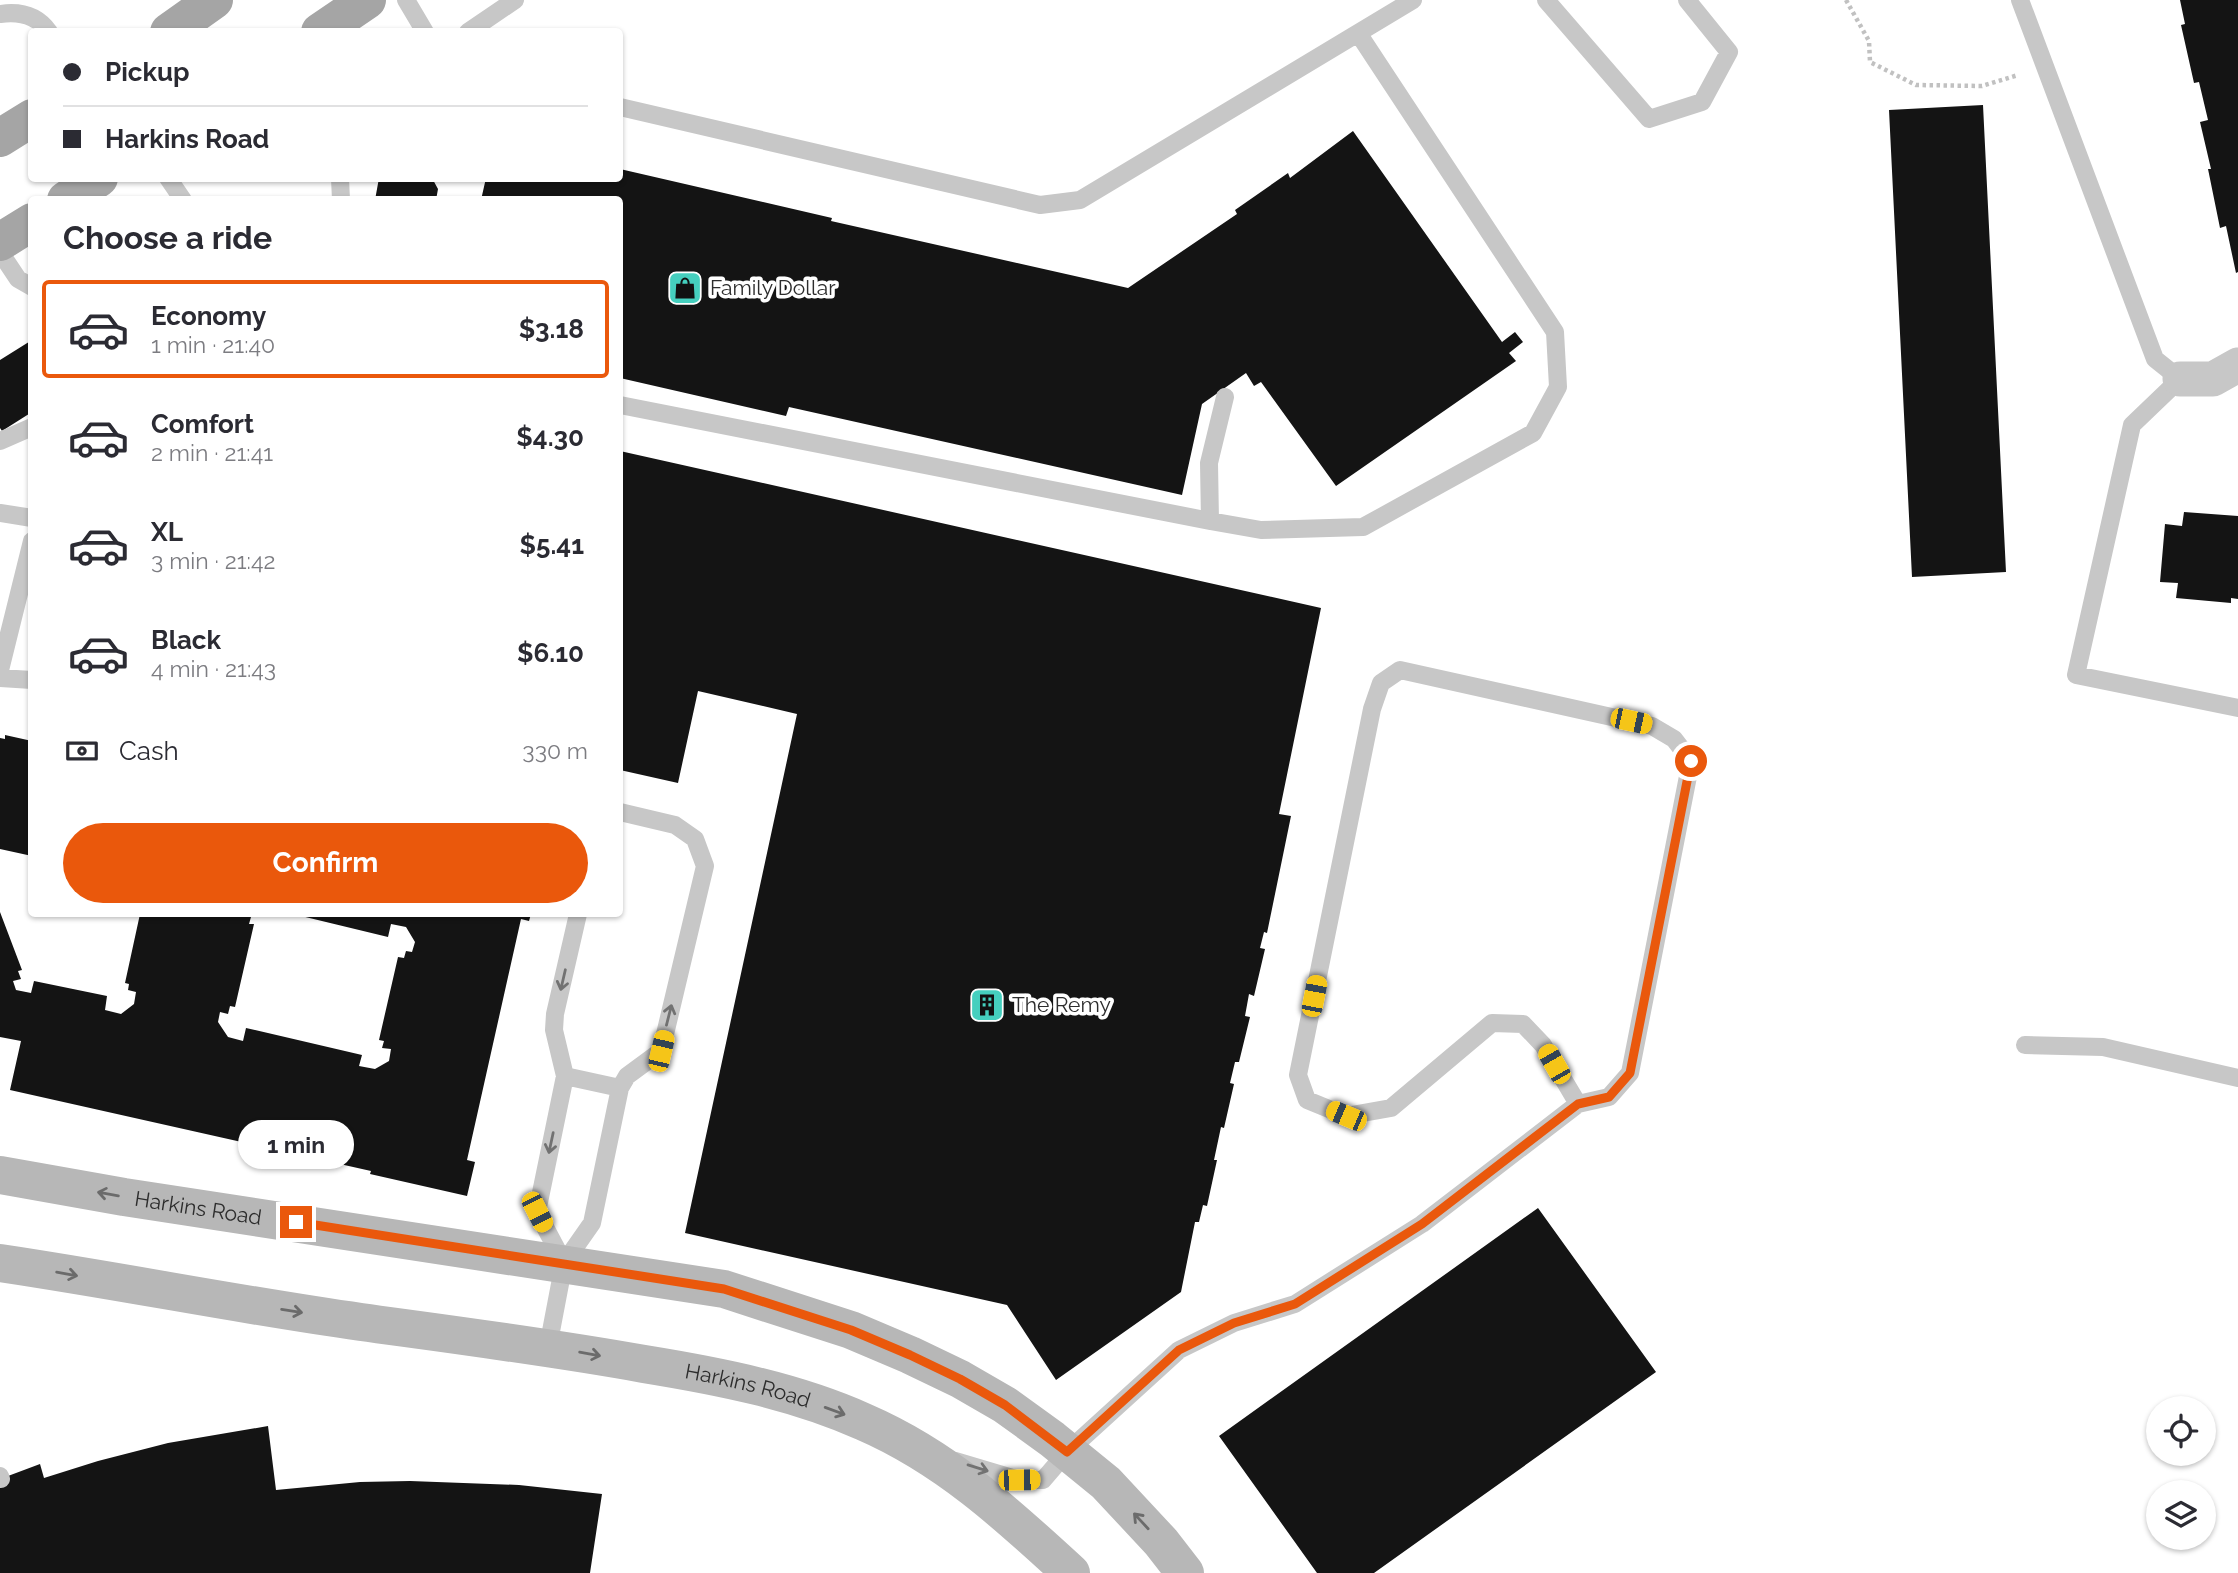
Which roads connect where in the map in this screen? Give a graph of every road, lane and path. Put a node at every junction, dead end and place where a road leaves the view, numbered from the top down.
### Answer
1 (367, 0) edge
2 (405, 0) edge
3 (515, 0) edge
4 (1413, 0) edge
5 (1546, 0) edge
6 (1687, 0) edge
7 (1846, 0) edge
8 (2020, 0) edge
9 (0, 14) edge
10 (46, 28) edge
11 (326, 28) edge
12 (422, 28) edge
13 (474, 28) edge
14 (1358, 33) junction
15 (2046, 67) junction
16 (623, 108) edge
17 (28, 120) edge
18 (0, 138) edge
19 (93, 182) edge
20 (72, 196) edge
21 (28, 224) edge
22 (0, 242) edge
23 (0, 252) edge
24 (28, 285) edge
25 (2238, 365) edge
26 (2180, 379) junction
27 (1225, 397) dead end
28 (623, 406) edge
29 (28, 429) edge
30 (0, 441) edge
31 (0, 513) edge
32 (28, 517) edge
33 (1210, 521) junction
34 (28, 557) edge
35 (0, 670) edge
36 (0, 678) edge
37 (28, 680) edge
38 (2238, 708) edge
39 (623, 813) edge
40 (577, 917) edge
41 (2025, 1045) dead end
42 (565, 1076) junction
43 (2238, 1078) edge
44 (620, 1088) junction
45 (1578, 1104) junction
46 (0, 1175) edge
47 (0, 1263) edge
48 (564, 1263) junction
49 (548, 1347) junction
50 (913, 1448) junction
51 (1067, 1452) junction
52 (1071, 1573) edge
53 (1185, 1573) edge

1 - 11 main road
2 - 12 lane
3 - 13 lane
4 - 14 lane
5 - 6 lane
7 - 15 path
8 - 15 lane
9 - 10 lane
14 - 16 lane
14 - 33 lane
15 - 26 lane
17 - 18 main road
19 - 20 main road
21 - 22 main road
23 - 24 lane
25 - 26 street
26 - 38 lane
27 - 33 lane
28 - 33 lane
29 - 30 lane
31 - 32 lane
34 - 35 lane
36 - 37 lane
44 -> 39 lane
40 -> 42 lane
41 - 43 lane
42 - 44 lane
42 -> 48 lane
44 - 48 lane
45 - 45 lane
45 - 51 lane
48 -> 46 street, Harkins Road
47 -> 49 street, Harkins Road
48 - 49 lane
48 - 51 street, Harkins Road
49 -> 50 street, Harkins Road
50 -> 51 lane
50 - 52 street, Harkins Road
53 -> 51 street, Harkins Road

